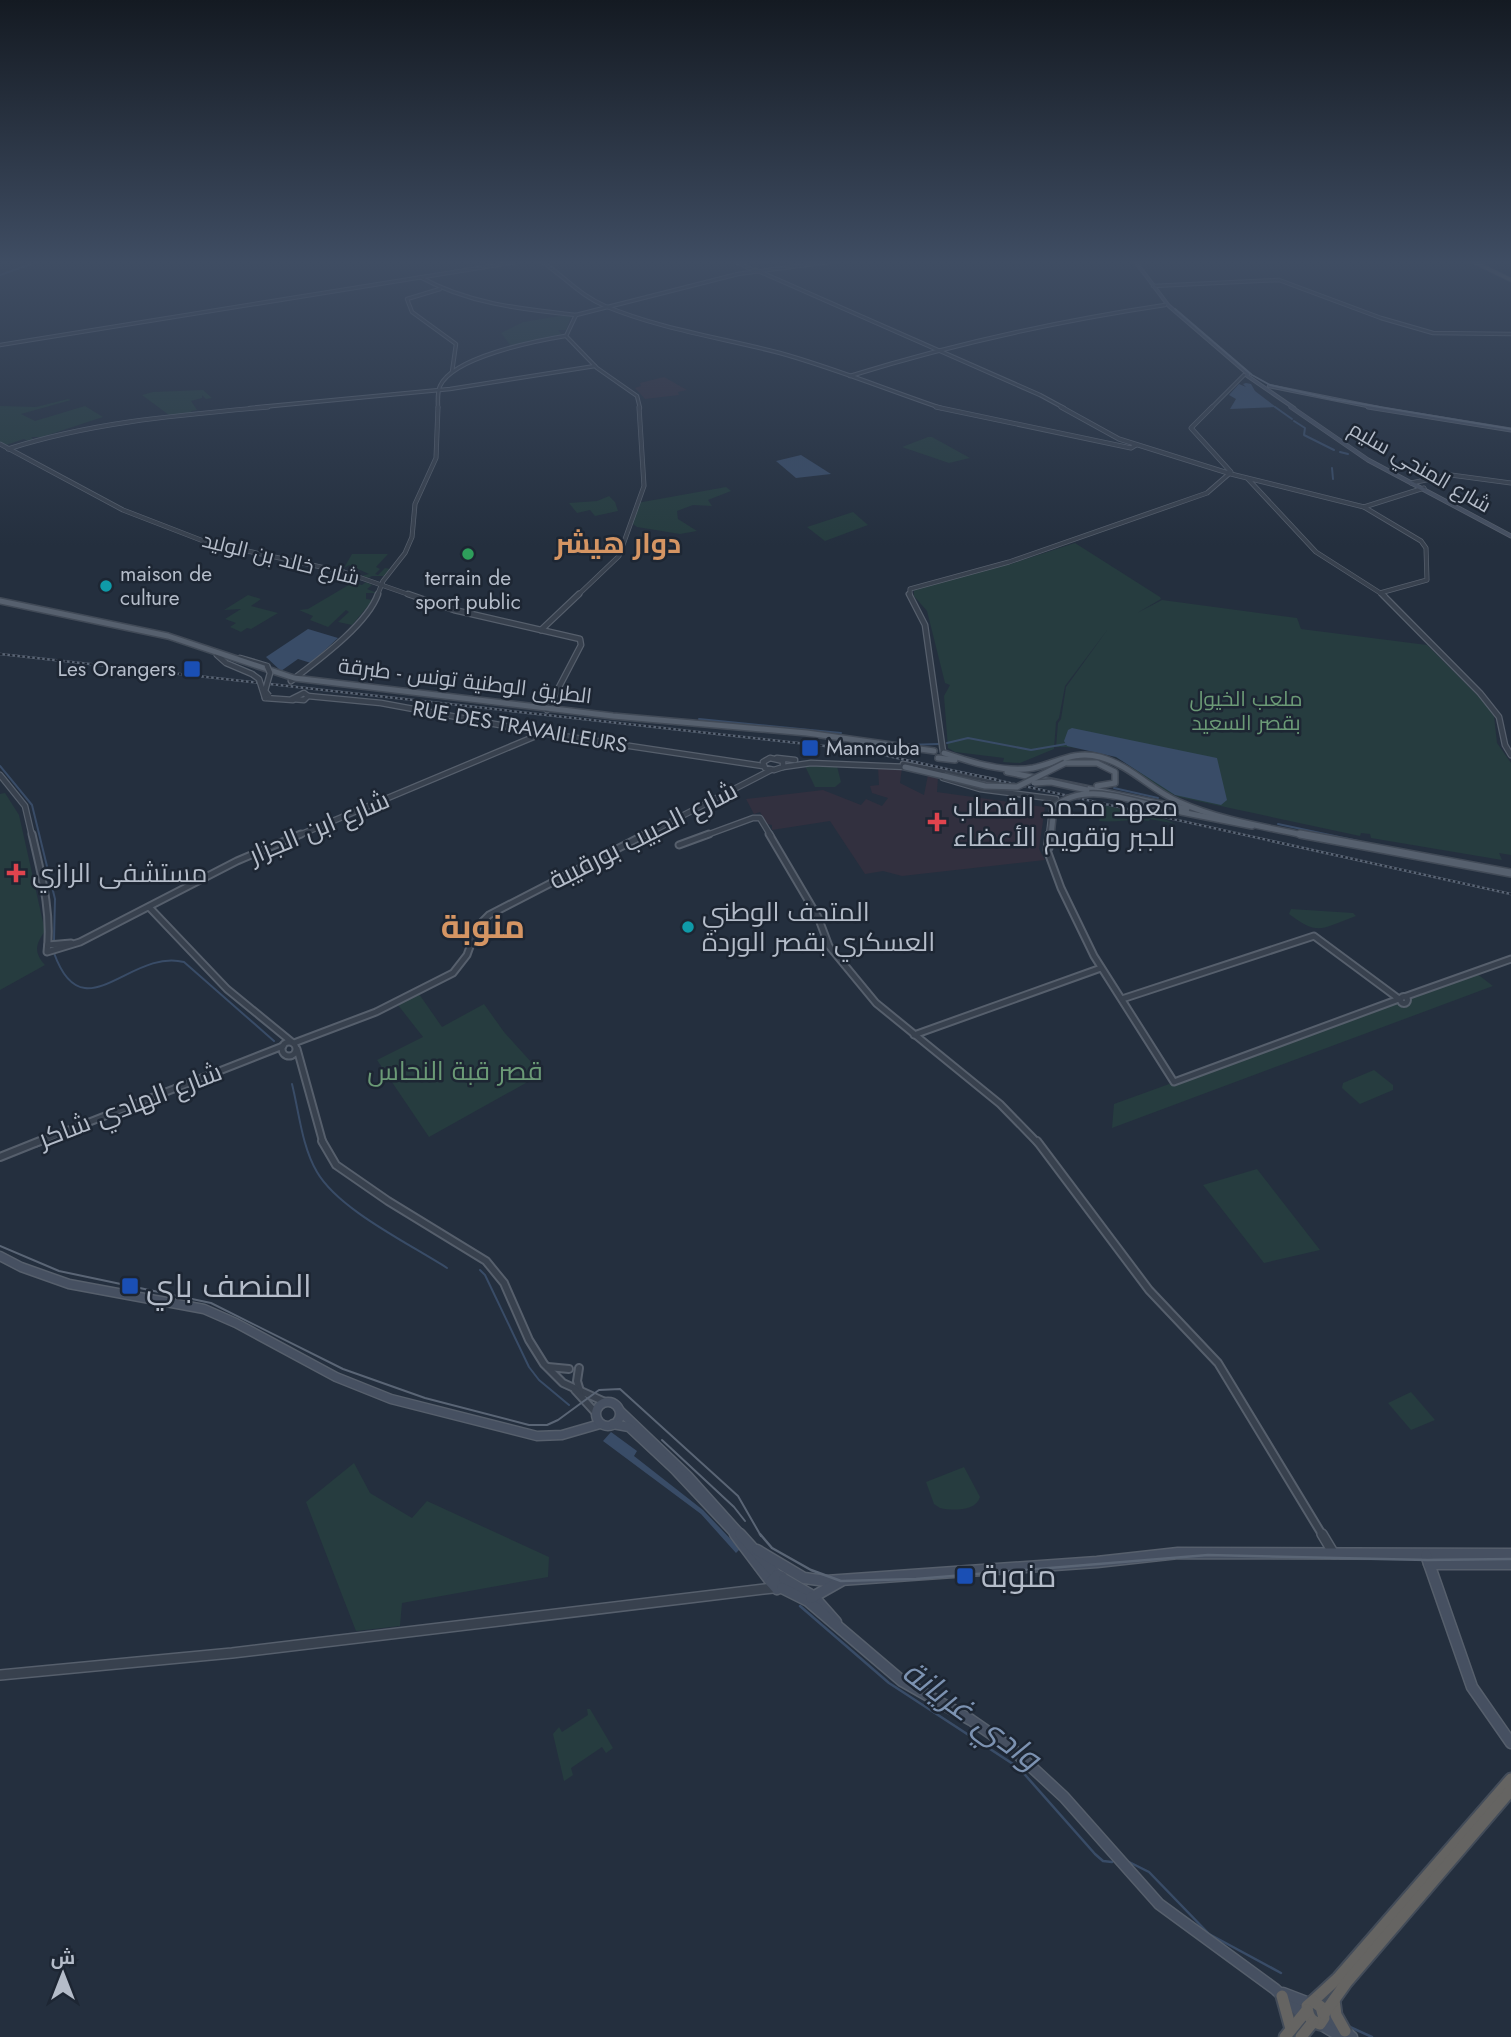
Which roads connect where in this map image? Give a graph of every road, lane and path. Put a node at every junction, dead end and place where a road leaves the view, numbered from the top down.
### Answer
1 (454, 356) edge
2 (489, 356) edge
3 (585, 356) edge
4 (786, 356) edge
5 (919, 356) edge
6 (949, 356) edge
7 (1224, 356) edge
8 (595, 366) junction
9 (452, 372) junction
10 (1246, 375) junction
11 (850, 376) junction
12 (1265, 385) junction
13 (1288, 391) junction
14 (439, 392) junction
15 (1274, 392) junction
16 (1281, 395) junction
17 (1511, 431) edge
18 (0, 444) edge
19 (1136, 445) junction
20 (8, 449) junction
21 (1230, 473) junction
22 (1248, 479) junction
23 (1414, 483) junction
24 (1511, 484) edge
25 (1423, 488) junction
26 (1413, 491) junction
27 (1432, 494) junction
28 (1364, 506) junction
29 (1511, 534) edge
30 (382, 586) junction
31 (1380, 593) junction
32 (0, 602) edge
33 (541, 630) junction
34 (219, 655) junction
35 (293, 680) junction
36 (296, 695) junction
37 (308, 696) junction
38 (267, 697) junction
39 (294, 701) junction
40 (548, 709) junction
41 (750, 724) dead end
42 (761, 728) junction
43 (543, 733) junction
44 (911, 752) junction
45 (938, 753) junction
46 (1078, 754) junction
47 (1511, 755) edge
48 (777, 758) junction
49 (733, 760) junction
50 (1100, 761) junction
51 (1064, 762) junction
52 (750, 763) junction
53 (963, 763) junction
54 (985, 764) junction
55 (766, 766) junction
56 (905, 766) junction
57 (783, 767) junction
58 (920, 767) junction
59 (1004, 767) junction
60 (0, 775) edge
61 (945, 775) junction
62 (757, 777) junction
63 (1066, 782) junction
64 (1023, 786) junction
65 (1000, 790) junction
66 (1045, 797) joint
67 (1168, 798) junction
68 (1055, 802) joint
69 (1172, 806) junction
70 (1264, 828) junction
71 (679, 845) dead end
72 (1051, 859) junction
73 (1511, 875) edge
74 (163, 900) joint
75 (153, 909) junction
76 (140, 912) joint
77 (48, 948) joint
78 (1511, 959) edge
79 (1101, 968) junction
80 (1122, 999) junction
81 (1402, 999) junction
82 (281, 1031) junction
83 (914, 1035) junction
84 (315, 1037) joint
85 (295, 1046) junction
86 (283, 1047) junction
87 (288, 1055) junction
88 (303, 1064) junction
89 (0, 1157) edge
90 (0, 1256) edge
91 (547, 1367) junction
92 (579, 1368) dead end
93 (569, 1369) dead end
94 (577, 1390) junction
95 (605, 1402) junction
96 (620, 1411) junction
97 (595, 1413) junction
98 (600, 1424) junction
99 (613, 1424) junction
100 (580, 1429) junction
101 (757, 1550) junction
102 (1334, 1554) junction
103 (1511, 1554) edge
104 (1428, 1560) junction
105 (1511, 1564) edge
106 (843, 1580) junction
107 (776, 1582) junction
108 (810, 1599) junction
109 (0, 1675) edge
110 (1511, 1743) edge
111 (1511, 1779) edge
112 (1511, 1790) edge
113 (1278, 1993) junction
114 (1334, 2000) junction
115 (1312, 2013) junction
116 (1292, 2034) edge
117 (1346, 2035) edge

1 - 9 street
2 - 9 street
3 - 8 street
4 - 11 street
5 - 11 street
6 - 19 street
7 - 10 main road, شارع المنجي سليم
8 - 14 street
8 - 33 street
9 - 14 street
10 - 12 main road, شارع المنجي سليم
10 - 15 main road, شارع المنجي سليم
10 - 21 street
11 - 19 street
12 - 13 main road
12 - 15 main road, شارع المنجي سليم
13 - 15 main road
13 - 16 main road
13 - 17 main road
14 - 20 street
14 - 30 street
15 - 16 main road, شارع المنجي سليم
15 - 23 main road, شارع المنجي سليم
16 - 23 main road, شارع المنجي سليم
18 - 20 street, شارع خالد بن الوليد
19 - 21 street
20 - 30 street, شارع خالد بن الوليد
21 - 22 street
21 - 45 street
22 - 28 street
22 - 31 street
23 - 24 street
23 - 25 main road, شارع المنجي سليم
23 - 26 main road
25 - 26 street
25 - 27 main road, شارع المنجي سليم
25 - 29 main road, شارع المنجي سليم
26 - 27 main road
26 - 28 street
27 - 29 main road, شارع المنجي سليم
28 - 31 street
30 - 33 street, شارع خالد بن الوليد
30 - 35 street
31 - 47 street
32 - 34 main road, الطريق الوطنية تونس - طبرقة
33 - 40 street, شارع خالد بن الوليد
34 - 35 main road, الطريق الوطنية تونس - طبرقة
34 - 38 street, bridge
34 - 38 street, bridge
35 - 40 main road, الطريق الوطنية تونس - طبرقة
36 - 37 street
36 - 38 street
36 - 39 street
37 - 39 street
37 - 43 street, RUE DES TRAVAILLEURS
38 - 39 street
40 - 42 main road, الطريق الوطنية تونس - طبرقة
40 - 44 main road, الطريق الوطنية تونس - طبرقة
41 - 42 main road
42 - 45 main road, الطريق الوطنية تونس - طبرقة
43 - 49 street, RUE DES TRAVAILLEURS
43 - 74 street, شارع ابن الجزار
44 - 45 main road, الطريق الوطنية تونس - طبرقة
44 - 53 main road
45 - 53 main road, الطريق الوطنية تونس - طبرقة
45 - 54 main road, الطريق الوطنية تونس - طبرقة
46 - 54 main road
46 - 59 main road, الطريق الوطنية تونس - طبرقة
46 - 67 main road, الطريق الوطنية تونس - طبرقة
48 - 55 street
48 - 57 street
48 - 58 street
49 - 52 street, RUE DES TRAVAILLEURS
49 - 55 street, RUE DES TRAVAILLEURS
50 - 51 main road
50 - 63 main road
50 - 67 main road
51 - 59 main road
51 - 61 main road, bridge
51 - 64 main road, bridge
52 - 55 street, RUE DES TRAVAILLEURS
52 - 62 street
53 - 63 main road, الطريق الوطنية تونس - طبرقة
54 - 59 main road, الطريق الوطنية تونس - طبرقة
55 - 57 street
55 - 62 street, شارع الحبيب بورقيبة
56 - 57 street
56 - 61 main road
56 - 65 street
58 - 61 main road
58 - 65 street
60 - 77 street
61 - 64 main road, bridge
62 - 84 street, شارع الحبيب بورقيبة
63 - 69 main road, الطريق الوطنية تونس - طبرقة
64 - 69 main road, bridge
65 - 66 street
66 - 68 street
67 - 73 main road, الطريق الوطنية تونس - طبرقة
68 - 72 street
69 - 70 main road, الطريق الوطنية تونس - طبرقة
70 - 72 main road, bridge
70 - 73 main road, الطريق الوطنية تونس - طبرقة
71 - 83 street
72 - 79 street
74 - 75 street
75 - 76 street
75 - 82 street
76 - 77 street
78 - 81 street
79 - 80 street
79 - 83 street
80 - 81 street
80 - 81 street
82 - 85 street
82 - 86 street
83 - 102 street
84 - 85 street, شارع الحبيب بورقيبة
85 - 86 street, شارع الهادي شاكر
85 - 87 street, شارع الحبيب بورقيبة
85 - 88 street
86 - 87 street
86 - 89 street, شارع الهادي شاكر
87 - 88 street
88 - 91 street
90 - 100 main road
91 - 93 street
91 - 94 street
92 - 94 street
94 - 95 street
94 - 97 street
95 - 96 main road
95 - 97 main road
96 - 99 main road
96 - 101 main road
97 - 98 main road
97 - 100 main road
98 - 99 main road
98 - 100 main road
99 - 107 main road
101 - 106 main road
101 - 107 main road
102 - 104 main road
102 - 106 main road
103 - 104 main road
104 - 105 main road
104 - 110 main road
106 - 108 main road
107 - 108 main road
107 - 109 street
108 - 113 main road
111 - 115 highway
112 - 114 highway
113 - 115 main road
113 - 116 highway
114 - 115 highway
114 - 117 highway
115 - 116 highway
115 - 117 main road

